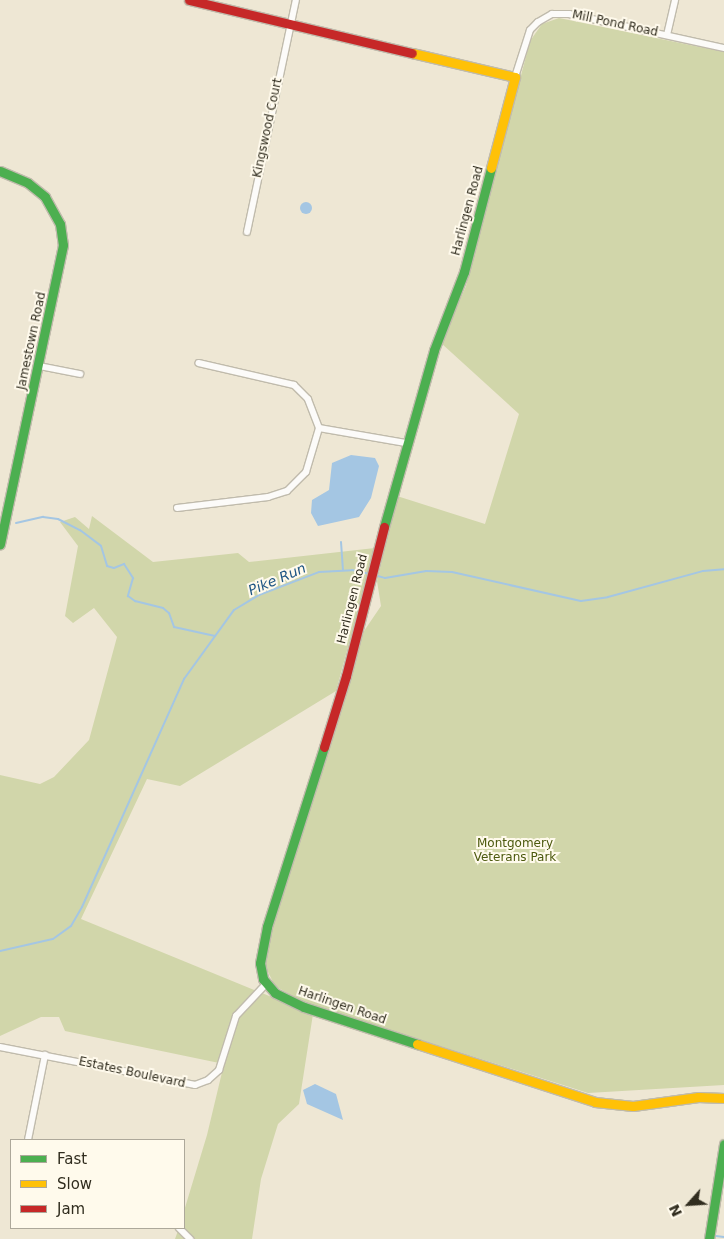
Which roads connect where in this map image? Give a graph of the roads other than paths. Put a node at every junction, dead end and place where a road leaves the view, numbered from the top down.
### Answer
1 (189, 0) edge
2 (296, 0) edge
3 (675, 0) edge
4 (290, 24) junction
5 (667, 35) junction
6 (724, 48) edge
7 (515, 77) junction
8 (0, 171) edge
9 (247, 232) dead end
10 (199, 363) dead end
11 (39, 366) junction
12 (80, 374) dead end
13 (319, 428) junction
14 (406, 443) junction
15 (177, 508) dead end
16 (0, 544) edge
17 (266, 984) junction
18 (0, 1047) edge
19 (45, 1055) junction
20 (724, 1098) edge
21 (28, 1139) edge
22 (724, 1144) edge
23 (180, 1229) edge
24 (190, 1239) edge
25 (709, 1239) edge

1 - 4 street
2 - 4 street, Kingswood Court
3 - 5 street
4 - 7 street
4 - 9 street, Kingswood Court
5 - 6 street, Mill Pond Road
5 - 7 street, Mill Pond Road
7 - 14 street, Harlingen Road
8 - 11 street, Jamestown Road
10 - 13 street
11 - 12 street
11 - 16 street, Jamestown Road
13 - 14 street
13 - 15 street
14 - 17 street, Harlingen Road
17 - 19 street, Estates Boulevard
17 - 20 street, Harlingen Road
18 - 19 street, Estates Boulevard
19 - 21 street
22 - 25 street
23 - 24 street

